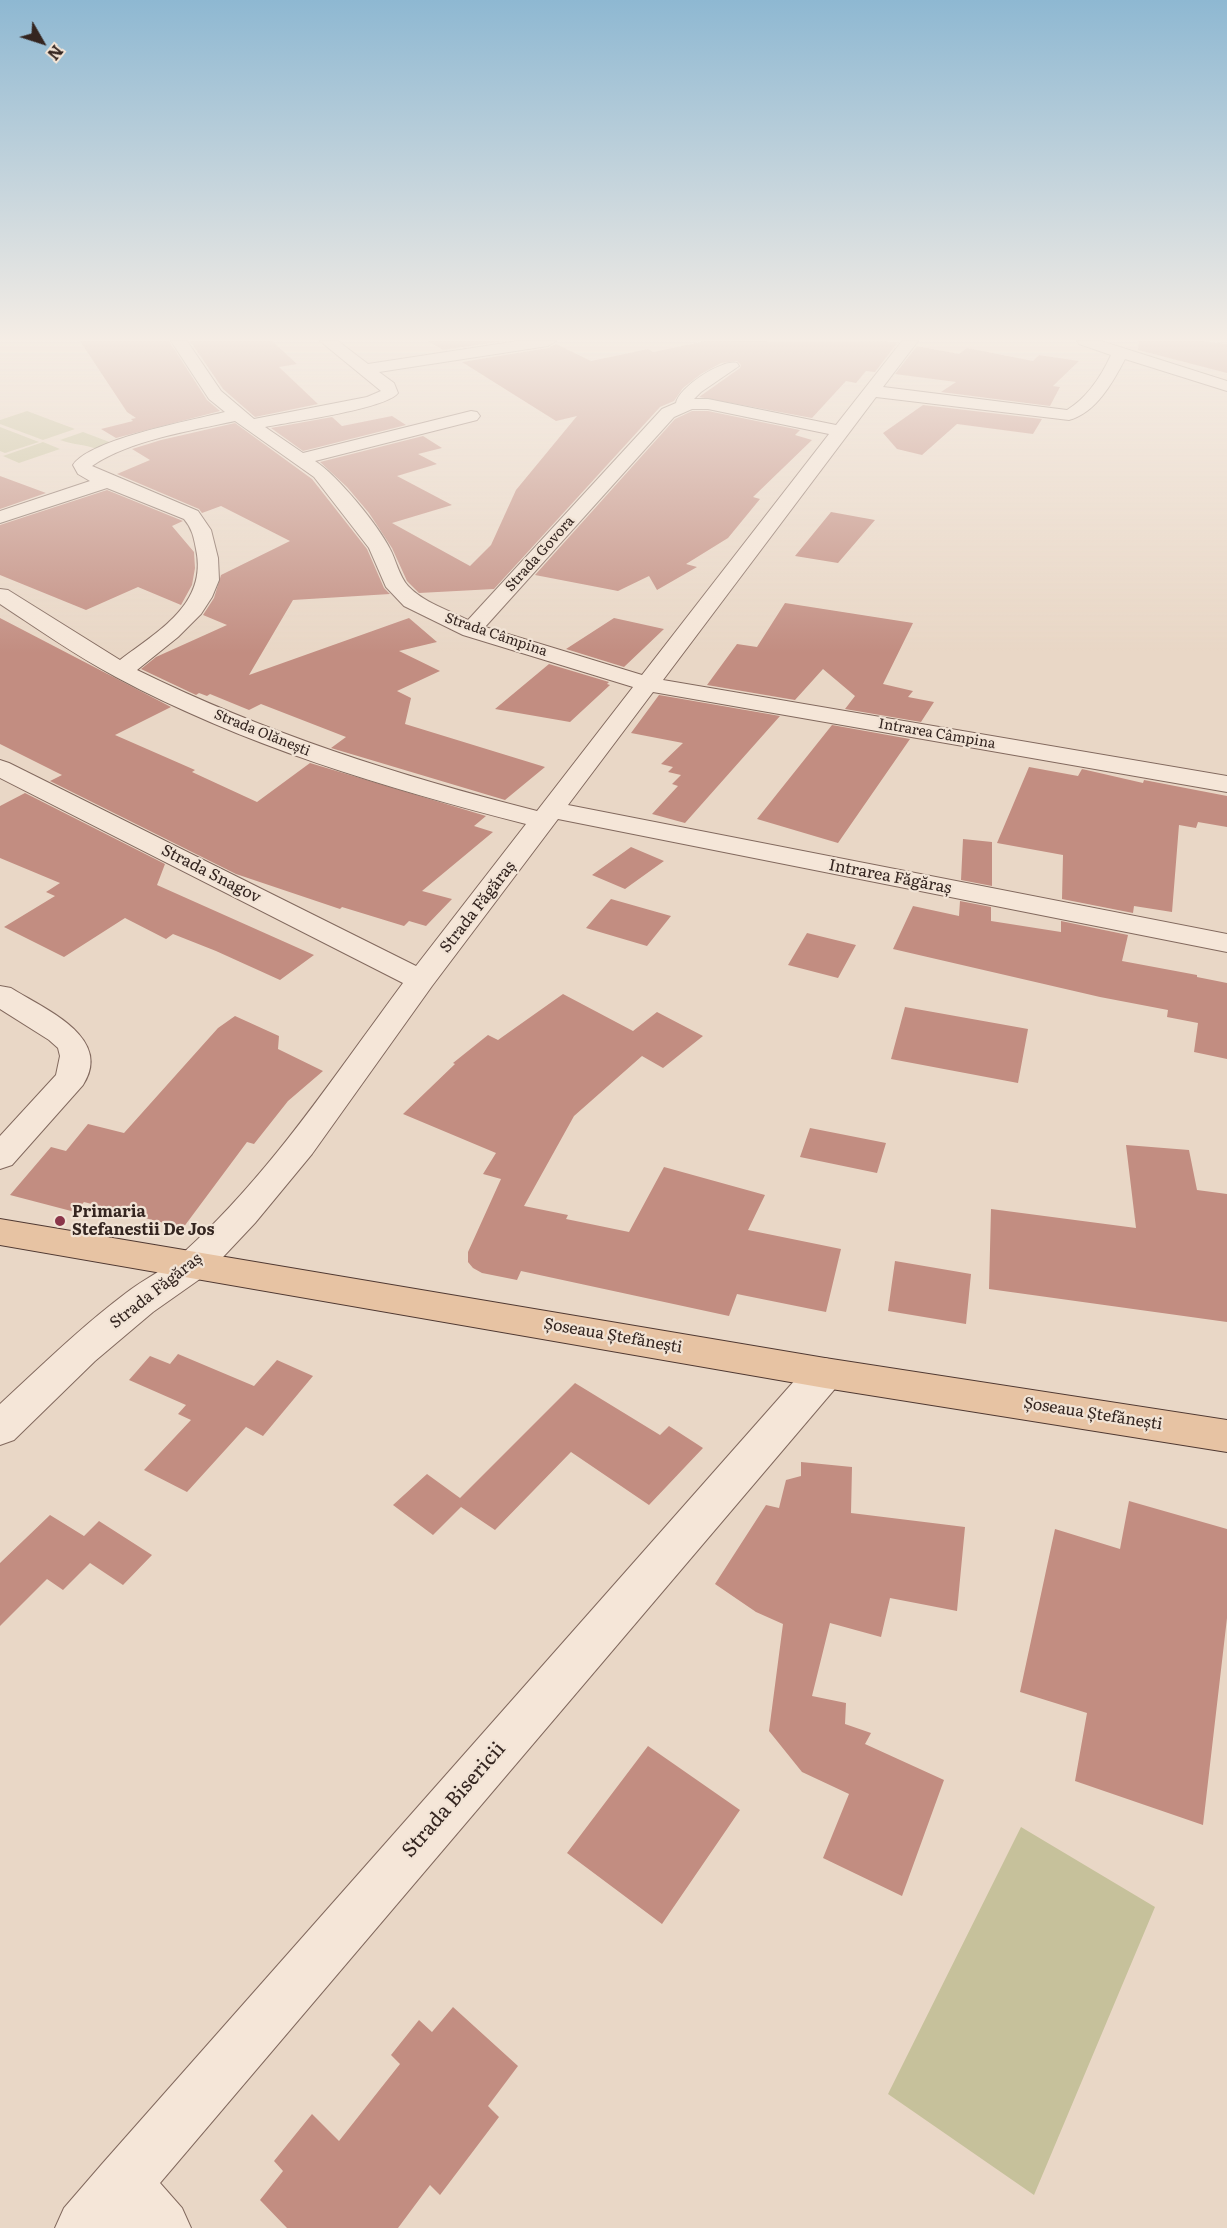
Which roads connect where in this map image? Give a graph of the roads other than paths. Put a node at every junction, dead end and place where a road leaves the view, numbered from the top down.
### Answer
1 (127, 445) edge
2 (280, 445) edge
3 (356, 445) edge
4 (638, 445) edge
5 (828, 445) edge
6 (301, 459) junction
7 (109, 481) junction
8 (0, 517) edge
9 (0, 595) edge
10 (471, 630) junction
11 (121, 670) junction
12 (646, 684) junction
13 (0, 768) edge
14 (1227, 784) edge
15 (549, 815) junction
16 (1227, 944) edge
17 (421, 980) junction
18 (0, 995) edge
19 (0, 1157) edge
20 (0, 1232) edge
21 (194, 1265) junction
22 (825, 1373) junction
23 (0, 1429) edge
24 (1227, 1436) edge
25 (122, 2184) junction
26 (84, 2228) edge
27 (162, 2228) edge

1 - 7 street
2 - 6 street, Strada Câmpina
3 - 6 street
4 - 10 street, Strada Govora
5 - 12 street, Strada Făgăraș
6 - 10 street, Strada Câmpina
7 - 8 street
7 - 11 street
9 - 11 street, Strada Olănești
10 - 12 street, Strada Câmpina
11 - 15 street, Strada Olănești
12 - 14 street, Intrarea Câmpina
12 - 15 street, Strada Făgăraș
13 - 17 street, Strada Snagov
15 - 16 street, Intrarea Făgăraș
15 - 17 street, Strada Făgăraș
17 - 21 street, Strada Făgăraș
18 - 19 street
20 - 21 main road, Șoseaua Ștefănești
21 - 22 main road, Șoseaua Ștefănești
21 - 23 street, Strada Făgăraș
22 - 24 main road, Șoseaua Ștefănești
22 - 25 street, Strada Bisericii
25 - 26 street, Strada Bisericii
25 - 27 street

